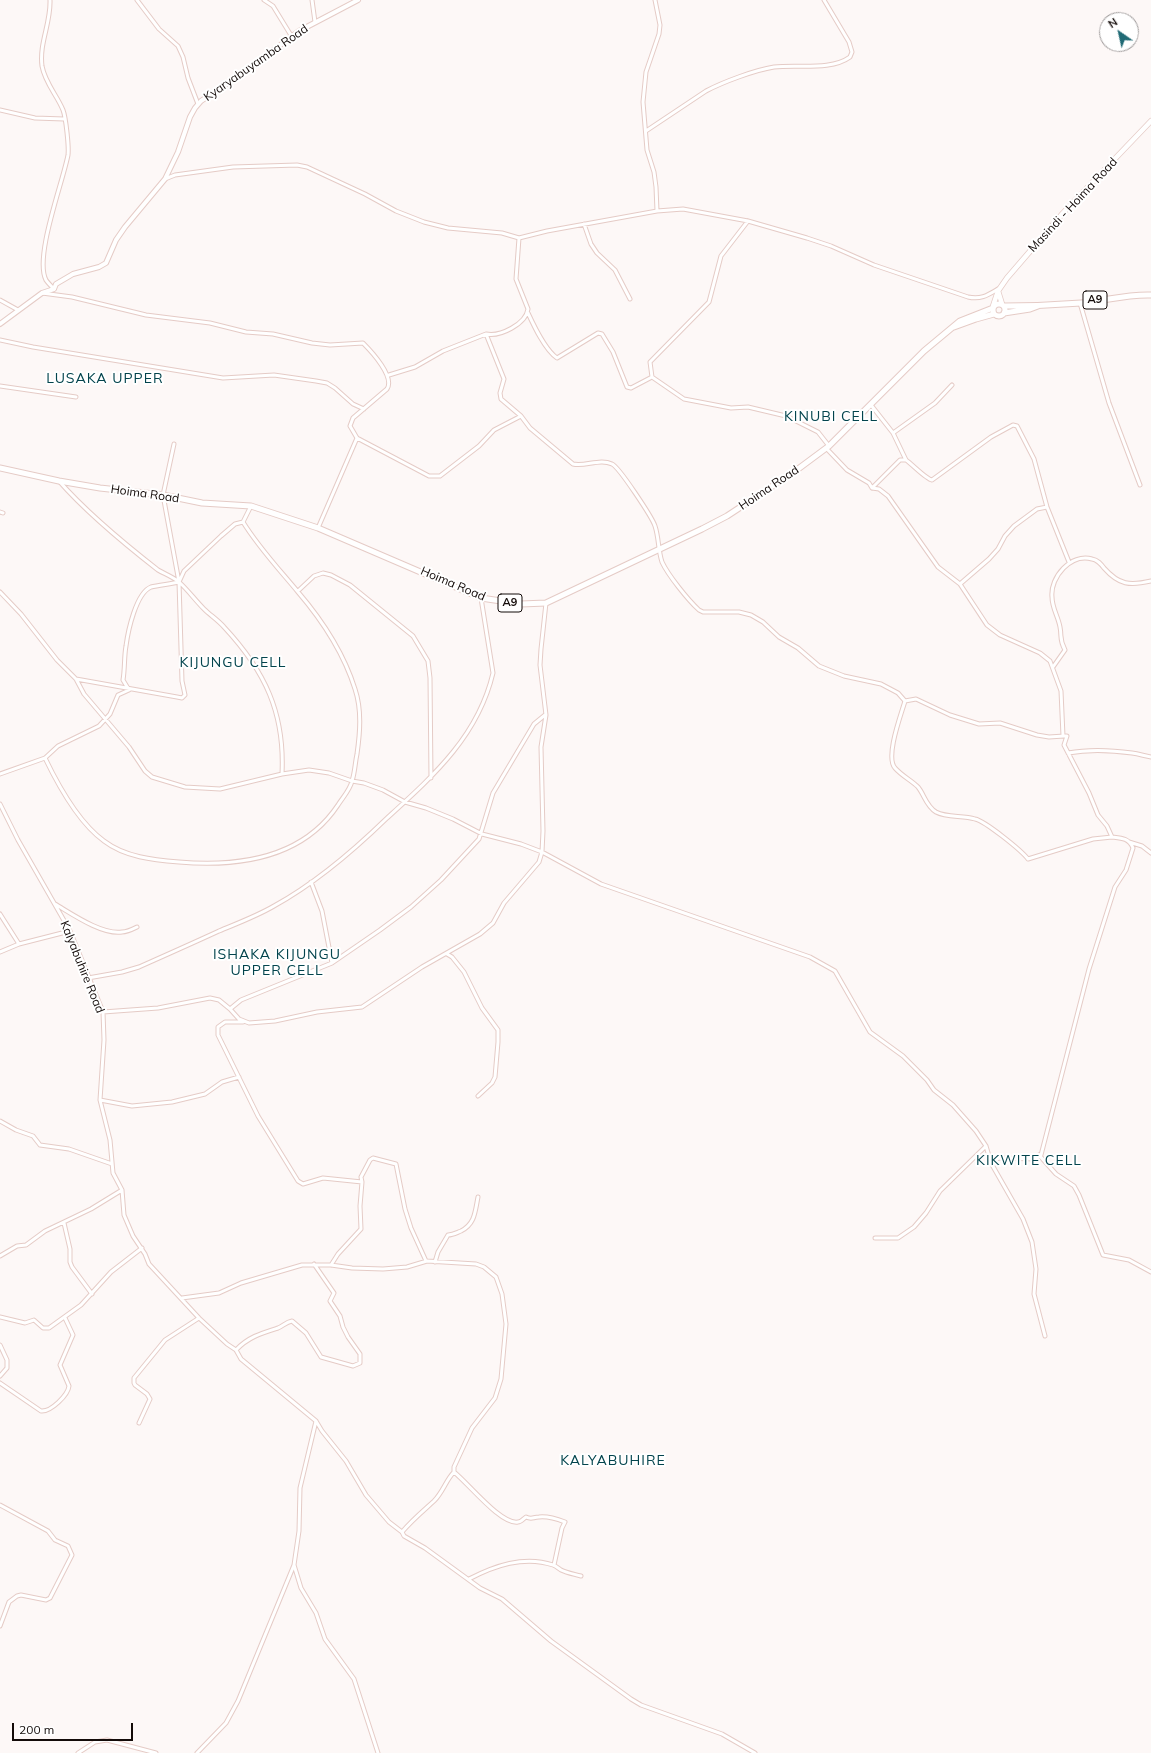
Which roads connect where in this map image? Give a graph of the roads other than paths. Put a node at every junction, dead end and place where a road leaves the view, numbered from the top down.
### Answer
1 (50, 0) edge
2 (137, 0) edge
3 (264, 0) edge
4 (312, 0) edge
5 (358, 0) edge
6 (655, 0) edge
7 (824, 0) edge
8 (315, 22) junction
9 (292, 37) junction
10 (198, 105) junction
11 (0, 110) edge
12 (64, 119) junction
13 (1151, 121) edge
14 (646, 132) junction
15 (165, 179) junction
16 (657, 211) junction
17 (748, 221) junction
18 (584, 224) junction
19 (519, 238) junction
20 (1002, 287) junction
21 (54, 289) junction
22 (998, 291) junction
23 (42, 293) junction
24 (1151, 295) edge
25 (630, 299) dead end
26 (0, 300) edge
27 (1080, 303) junction
28 (1003, 305) junction
29 (1039, 306) junction
30 (993, 309) junction
31 (18, 310) junction
32 (528, 313) junction
33 (1004, 313) junction
34 (0, 324) edge
35 (486, 334) junction
36 (0, 340) edge
37 (389, 375) junction
38 (652, 377) junction
39 (952, 385) dead end
40 (0, 386) edge
41 (76, 398) dead end
42 (871, 405) junction
43 (364, 409) junction
44 (521, 416) junction
45 (894, 433) junction
46 (357, 438) junction
47 (174, 444) dead end
48 (827, 447) junction
49 (906, 460) junction
50 (0, 468) edge
51 (59, 481) junction
52 (1140, 485) dead end
53 (872, 488) junction
54 (163, 495) junction
55 (251, 506) junction
56 (1047, 507) junction
57 (244, 522) junction
58 (318, 528) junction
59 (659, 550) junction
60 (1069, 562) junction
61 (1151, 581) edge
62 (178, 582) junction
63 (960, 584) junction
64 (298, 591) junction
65 (0, 592) edge
66 (481, 598) junction
67 (546, 603) junction
68 (1053, 667) junction
69 (76, 679) junction
70 (129, 690) junction
71 (905, 701) junction
72 (546, 715) junction
73 (106, 718) junction
74 (1068, 736) junction
75 (1068, 753) junction
76 (1151, 757) edge
77 (45, 758) junction
78 (0, 774) edge
79 (282, 774) junction
80 (431, 778) junction
81 (352, 781) junction
82 (405, 802) junction
83 (0, 804) edge
84 (482, 834) junction
85 (1112, 837) junction
86 (1129, 842) junction
87 (542, 852) junction
88 (1151, 853) edge
89 (312, 882) junction
90 (54, 903) junction
91 (0, 914) edge
92 (137, 927) dead end
93 (70, 931) junction
94 (19, 944) junction
95 (456, 948) junction
96 (0, 952) edge
97 (446, 954) junction
98 (452, 957) junction
99 (332, 963) junction
100 (88, 978) junction
101 (230, 1009) junction
102 (103, 1012) junction
103 (243, 1022) junction
104 (239, 1077) junction
105 (478, 1096) dead end
106 (100, 1100) junction
107 (0, 1121) edge
108 (986, 1146) junction
109 (1039, 1155) junction
110 (991, 1163) junction
111 (112, 1164) junction
112 (362, 1182) junction
113 (122, 1190) junction
114 (478, 1197) dead end
115 (64, 1223) junction
116 (876, 1238) dead end
117 (142, 1248) junction
118 (0, 1256) edge
119 (426, 1261) junction
120 (435, 1262) junction
121 (314, 1264) junction
122 (331, 1265) junction
123 (1151, 1272) edge
124 (92, 1294) junction
125 (182, 1298) junction
126 (0, 1317) edge
127 (65, 1318) junction
128 (199, 1318) junction
129 (1046, 1336) dead end
130 (0, 1345) edge
131 (236, 1350) junction
132 (0, 1376) edge
133 (0, 1383) edge
134 (316, 1420) junction
135 (139, 1423) dead end
136 (454, 1472) junction
137 (0, 1505) edge
138 (402, 1532) junction
139 (294, 1565) junction
140 (554, 1565) junction
141 (581, 1576) dead end
142 (470, 1580) junction
143 (0, 1626) edge
144 (78, 1753) edge
145 (156, 1753) edge
146 (197, 1753) edge
147 (378, 1753) edge
148 (755, 1753) edge

1 - 12 street
2 - 10 street
3 - 9 street
4 - 8 street
5 - 8 street, Kyaryabuyamba Road
6 - 14 street
7 - 14 street
8 - 9 street, Kyaryabuyamba Road
9 - 10 street, Kyaryabuyamba Road
10 - 15 street, Kyaryabuyamba Road
11 - 12 street
12 - 21 street
13 - 20 main road, Masindi - Hoima Road
14 - 16 street
15 - 19 street
15 - 21 street, Kyaryabuyamba Road
16 - 17 street
16 - 18 street
17 - 20 street
17 - 38 street
18 - 19 street
18 - 25 street
19 - 32 street
20 - 22 main road, Masindi - Hoima Road
21 - 23 street, Kyaryabuyamba Road
22 - 28 main road
22 - 30 main road, Masindi - Hoima Road
23 - 31 street, Kyaryabuyamba Road
23 - 37 street
24 - 27 main road, A9
26 - 31 street
27 - 29 main road, A9
27 - 52 street
28 - 29 main road, A9
28 - 30 main road, A9
28 - 33 main road
29 - 33 main road, A9
30 - 33 main road, A9
30 - 42 main road, Hoima Road / A9
31 - 34 street, Kyaryabuyamba Road
32 - 35 street
32 - 38 street
35 - 37 street
35 - 44 street
36 - 43 street
37 - 43 street
38 - 48 street
39 - 45 street
40 - 41 street
42 - 45 street
42 - 48 main road, Hoima Road / A9
43 - 46 street
44 - 46 street
44 - 59 street
45 - 49 street
46 - 58 street
47 - 54 street
48 - 53 street
48 - 59 main road, Hoima Road / A9
49 - 53 street
49 - 56 street
50 - 51 main road, Hoima Road / A9
51 - 54 main road, Hoima Road / A9
51 - 62 street
53 - 63 street
54 - 55 main road, Hoima Road / A9
54 - 62 street
55 - 57 street
55 - 58 main road, Hoima Road / A9
56 - 60 street
56 - 63 street
57 - 62 street
57 - 64 street
58 - 66 main road, Hoima Road / A9
59 - 67 main road, Hoima Road / A9
59 - 71 street
60 - 61 street
60 - 68 street
62 - 70 street
62 - 70 street
62 - 79 street
63 - 68 street
64 - 80 street
64 - 81 street
65 - 69 street
66 - 67 main road, Hoima Road / A9
66 - 80 street
67 - 72 street
68 - 74 street
69 - 70 street
69 - 73 street
70 - 73 street
71 - 74 street
71 - 85 street
72 - 84 street
72 - 87 street
73 - 77 street
73 - 79 street
74 - 75 street
75 - 76 street
75 - 85 street
77 - 78 street
77 - 81 street
79 - 81 street
80 - 82 street
81 - 82 street
82 - 84 street
82 - 89 street
83 - 90 street, Kalyabuhire Road
84 - 87 street
84 - 99 street
85 - 86 street
86 - 88 street
86 - 109 street
87 - 95 street
87 - 108 street
89 - 99 street
89 - 100 street
90 - 92 street
90 - 93 street, Kalyabuhire Road
91 - 94 street
93 - 94 street
93 - 100 street, Kalyabuhire Road
94 - 96 street
95 - 97 street
95 - 98 street
97 - 98 street
97 - 103 street
98 - 105 street
99 - 101 street
100 - 102 street, Kalyabuhire Road
101 - 102 street
101 - 103 street
102 - 106 street, Kalyabuhire Road
103 - 104 street
104 - 106 street
104 - 112 street
106 - 111 street, Kalyabuhire Road
107 - 111 street
108 - 110 street
108 - 116 street
109 - 110 street
109 - 123 street
110 - 129 street
111 - 113 street, Kalyabuhire Road
112 - 119 street
112 - 122 street
113 - 115 street
113 - 117 street
114 - 120 street
115 - 118 street
115 - 124 street
117 - 124 street
117 - 125 street
119 - 120 street
119 - 122 street
120 - 136 street
121 - 122 street
121 - 125 street
121 - 131 street
124 - 127 street
125 - 128 street
126 - 127 street
127 - 133 street
128 - 131 street
128 - 135 street
130 - 132 street
131 - 134 street
134 - 138 street
134 - 139 street
136 - 138 street
136 - 140 street
137 - 143 street
138 - 142 street
139 - 146 street
139 - 147 street
140 - 141 street
140 - 142 street
142 - 148 street
144 - 145 street

